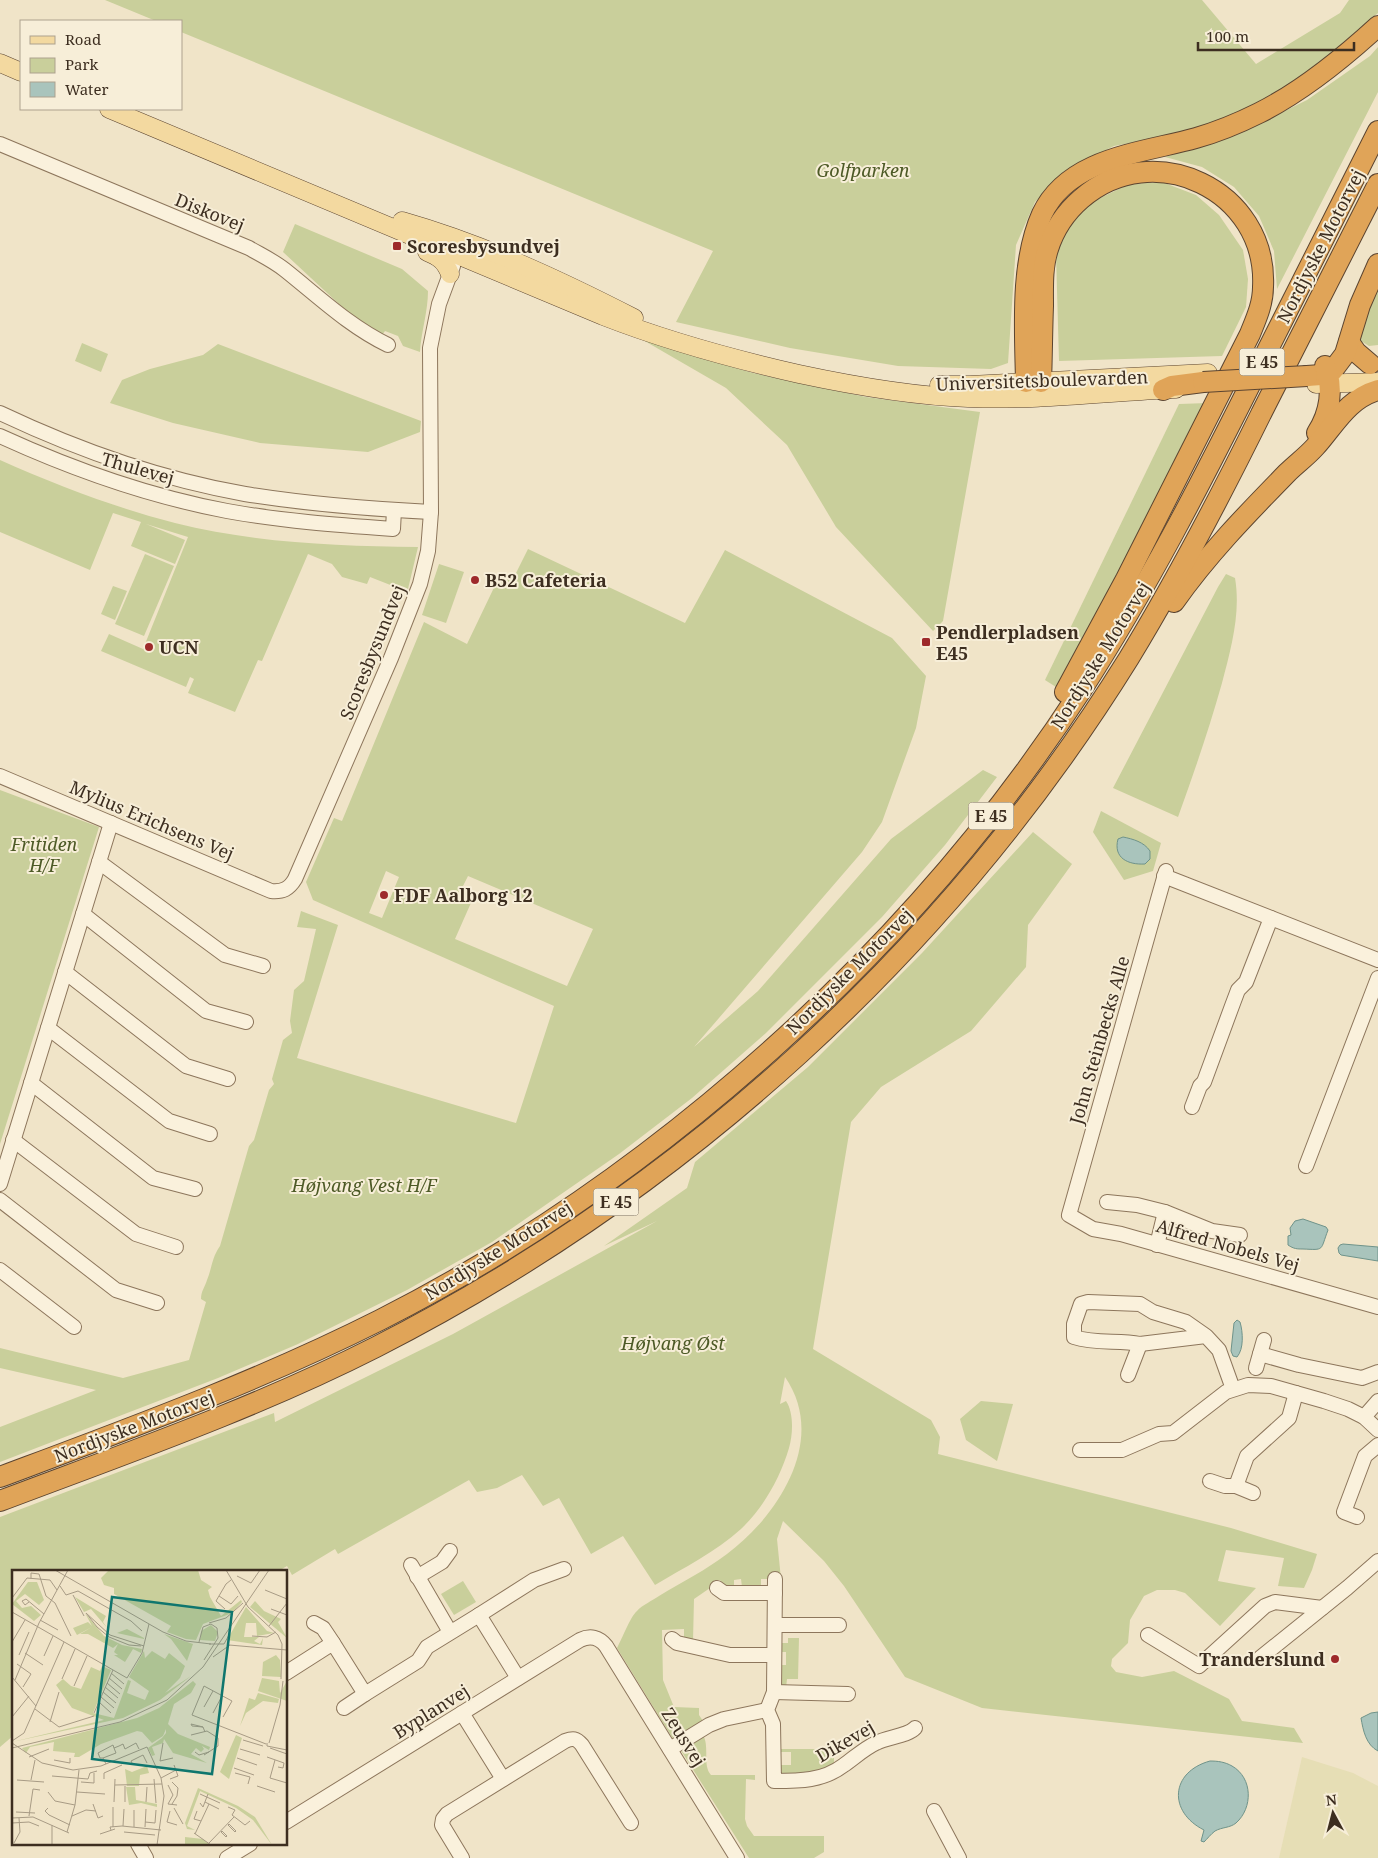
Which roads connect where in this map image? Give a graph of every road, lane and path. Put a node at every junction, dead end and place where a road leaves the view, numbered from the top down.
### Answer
1 (1378, 26) edge
2 (0, 63) edge
3 (20, 72) edge
4 (111, 110) edge
5 (1378, 131) edge
6 (0, 144) edge
7 (1378, 184) edge
8 (336, 204) junction
9 (460, 249) junction
10 (1378, 264) edge
11 (450, 274) junction
12 (1348, 342) junction
13 (388, 345) dead end
14 (1375, 370) edge
15 (1320, 373) junction
16 (1204, 381) junction
17 (1034, 382) junction
18 (1163, 390) joint
19 (1378, 390) edge
20 (0, 413) edge
21 (0, 436) edge
22 (86, 450) junction
23 (1298, 462) junction
24 (79, 470) junction
25 (191, 483) junction
26 (187, 502) junction
27 (300, 502) junction
28 (394, 510) junction
29 (431, 512) junction
30 (297, 521) junction
31 (1093, 712) junction
32 (0, 776) edge
33 (111, 822) junction
34 (99, 862) junction
35 (289, 888) joint
36 (82, 914) junction
37 (1270, 918) junction
38 (1378, 960) edge
39 (263, 966) dead end
40 (65, 972) junction
41 (1378, 978) edge
42 (807, 1016) junction
43 (246, 1022) dead end
44 (48, 1028) junction
45 (228, 1079) dead end
46 (31, 1083) junction
47 (1192, 1107) dead end
48 (210, 1134) dead end
49 (13, 1140) junction
50 (1306, 1166) dead end
51 (0, 1184) edge
52 (194, 1189) dead end
53 (0, 1200) edge
54 (1107, 1202) dead end
55 (1165, 1212) junction
56 (1069, 1215) joint
57 (1240, 1235) dead end
58 (1157, 1245) junction
59 (176, 1247) dead end
60 (0, 1270) edge
61 (157, 1303) dead end
62 (1378, 1307) edge
63 (74, 1327) dead end
64 (1206, 1336) junction
65 (1264, 1340) dead end
66 (1140, 1344) junction
67 (1378, 1372) edge
68 (1128, 1375) dead end
69 (1233, 1389) junction
70 (1296, 1393) junction
71 (1378, 1401) edge
72 (1364, 1418) junction
73 (1378, 1430) edge
74 (1378, 1445) edge
75 (1080, 1450) dead end
76 (0, 1477) edge
77 (1210, 1481) dead end
78 (1236, 1486) junction
79 (1253, 1493) dead end
80 (0, 1501) edge
81 (1357, 1517) dead end
82 (450, 1551) dead end
83 (1378, 1560) edge
84 (564, 1570) dead end
85 (775, 1579) dead end
86 (717, 1588) dead end
87 (775, 1593) junction
88 (1322, 1608) junction
89 (479, 1615) junction
90 (314, 1623) dead end
91 (775, 1625) junction
92 (839, 1625) dead end
93 (450, 1632) junction
94 (1148, 1635) dead end
95 (596, 1638) joint
96 (672, 1639) dead end
97 (333, 1643) junction
98 (774, 1655) junction
99 (1260, 1658) dead end
100 (288, 1672) edge
101 (518, 1678) junction
102 (774, 1692) junction
103 (365, 1694) junction
104 (848, 1694) dead end
105 (344, 1708) dead end
106 (767, 1710) junction
107 (462, 1713) junction
108 (915, 1728) dead end
109 (670, 1749) junction
110 (504, 1779) junction
111 (934, 1811) dead end
112 (288, 1821) edge
113 (631, 1824) dead end
114 (139, 1846) edge
115 (247, 1846) edge
116 (146, 1858) edge
117 (227, 1858) edge
118 (462, 1858) edge
119 (737, 1858) edge
120 (959, 1858) edge

1 - 17 highway
2 - 3 main road
4 - 8 main road, Universitetsboulevarden
5 - 42 highway, Nordjyske Motorvej / E 45
6 - 13 street, Diskovej
7 - 31 highway, Nordjyske Motorvej / E 45
8 - 9 main road, Universitetsboulevarden
8 - 11 main road
9 - 11 street, Scoresbysundvej
9 - 17 main road, Universitetsboulevarden
9 - 18 main road, Universitetsboulevarden
10 - 12 highway
11 - 29 street, Scoresbysundvej
12 - 14 highway
12 - 15 highway
14 - 15 main road
15 - 16 highway, bridge
15 - 23 highway
16 - 17 main road, Universitetsboulevarden
16 - 18 highway
17 - 42 highway
19 - 23 highway
20 - 22 street, Thulevej
21 - 24 street, Thulevej
22 - 24 street, Thulevej
22 - 25 street, Thulevej
23 - 31 highway
24 - 26 street, Thulevej
25 - 26 street, Thulevej
25 - 27 street, Thulevej
26 - 30 street, Thulevej
27 - 28 street, Thulevej
27 - 30 street
28 - 29 street, Thulevej
28 - 30 street, Thulevej
29 - 35 street, Scoresbysundvej
31 - 80 highway, Nordjyske Motorvej / E 45
32 - 33 street, Mylius Erichsens Vej
33 - 34 street
33 - 35 street, Mylius Erichsens Vej
34 - 36 street
34 - 39 street
36 - 40 street
36 - 43 street
37 - 38 street, John Steinbecks Alle
37 - 47 street
37 - 56 street, John Steinbecks Alle
40 - 44 street
40 - 45 street
41 - 50 street
42 - 76 highway, Nordjyske Motorvej / E 45
44 - 46 street
44 - 48 street
46 - 49 street
46 - 52 street
49 - 51 street
49 - 59 street
53 - 61 street
54 - 55 street
55 - 57 street
55 - 58 street
56 - 58 street, Alfred Nobels Vej
58 - 62 street, Alfred Nobels Vej
60 - 63 street
64 - 66 street
64 - 66 street
64 - 69 street
65 - 67 street
66 - 68 street
69 - 70 street
69 - 75 street
70 - 72 street
70 - 78 street
71 - 72 street
72 - 73 street
74 - 81 street
77 - 78 street
78 - 79 street
82 - 93 street
83 - 88 street
84 - 89 street
85 - 87 street
86 - 87 street
87 - 91 street
88 - 94 street
88 - 99 street
89 - 93 street
89 - 101 street
90 - 97 street
91 - 92 street
91 - 98 street
93 - 103 street
95 - 101 street, Byplanvej
95 - 109 street, Zeusvej
96 - 98 street
97 - 100 street
97 - 103 street
98 - 102 street
101 - 107 street, Byplanvej
102 - 104 street
102 - 106 street
103 - 105 street
106 - 108 street, Dikevej
106 - 109 street
107 - 110 street
107 - 112 street, Byplanvej
109 - 119 street, Zeusvej
110 - 113 street
110 - 118 street
111 - 120 street
114 - 116 street
115 - 117 street

